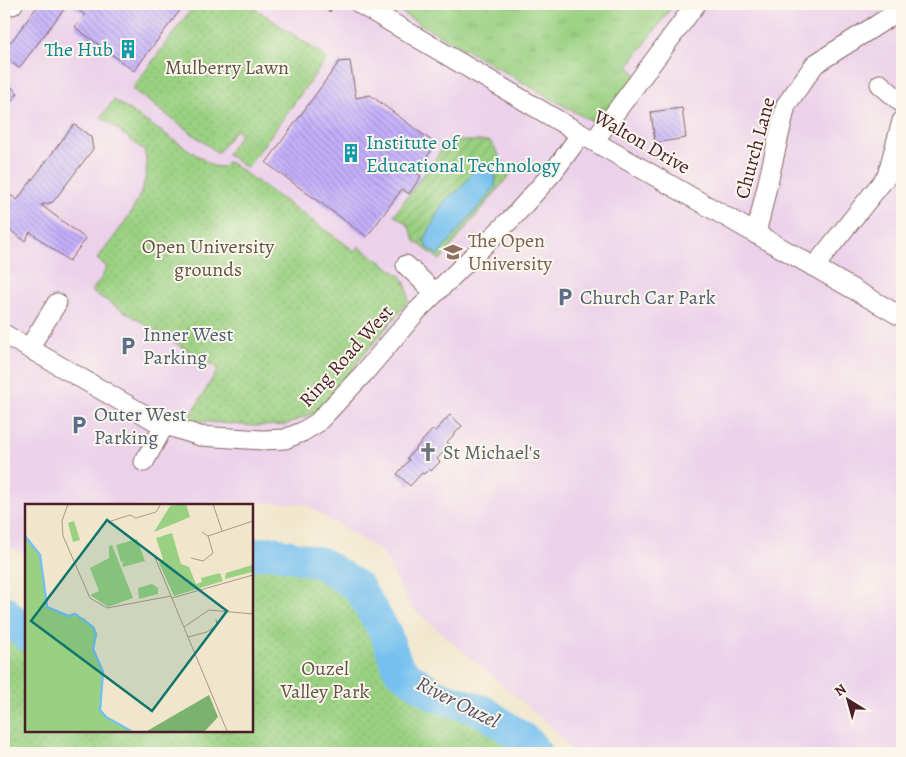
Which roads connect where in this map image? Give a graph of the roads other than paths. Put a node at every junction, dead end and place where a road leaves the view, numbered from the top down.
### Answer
1 (360, 4) edge
2 (696, 4) edge
3 (902, 9) edge
4 (880, 84) dead end
5 (902, 103) edge
6 (902, 121) edge
7 (587, 137) junction
8 (756, 234) junction
9 (406, 265) dead end
10 (814, 267) junction
11 (435, 293) junction
12 (57, 303) dead end
13 (902, 317) edge
14 (4, 334) edge
15 (29, 348) junction
16 (164, 424) junction
17 (144, 462) dead end

1 - 7 street, Walton Drive
2 - 7 street, Ring Road West
3 - 8 street, Church Lane
4 - 5 street
6 - 10 street
7 - 8 street, Walton Drive
7 - 11 street, Ring Road West
8 - 10 street, Walton Drive
9 - 11 street
10 - 13 street, Walton Drive
11 - 16 street, Ring Road West
12 - 15 street
14 - 15 street, Ring Road West
15 - 16 street, Ring Road West
16 - 17 street

